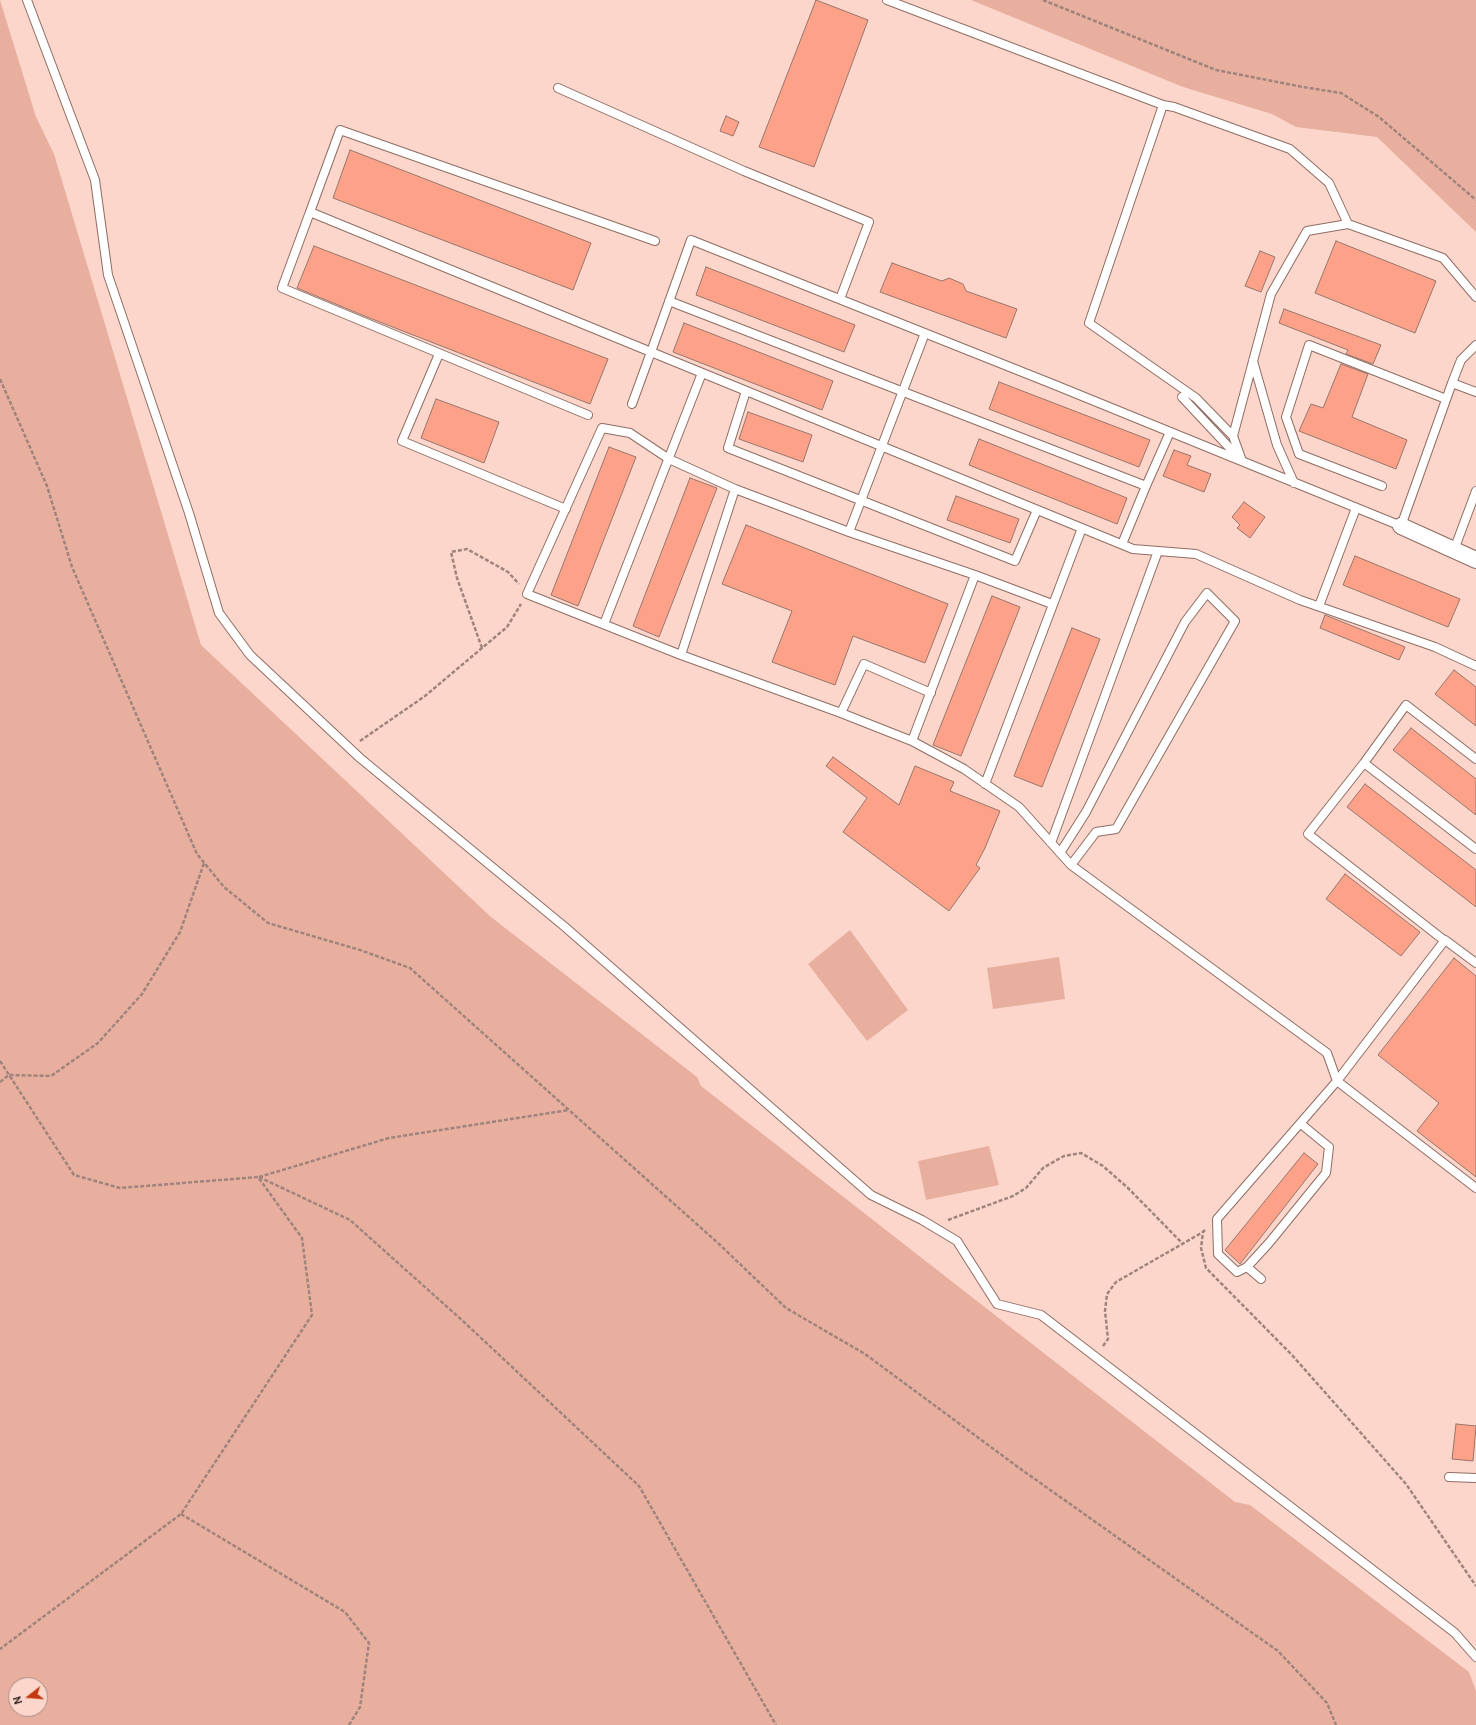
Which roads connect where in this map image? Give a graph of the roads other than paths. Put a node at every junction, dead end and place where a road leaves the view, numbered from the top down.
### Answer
1 (27, 0) edge
2 (887, 0) edge
3 (558, 88) dead end
4 (1163, 105) junction
5 (310, 212) junction
6 (1348, 224) junction
7 (655, 241) dead end
8 (1476, 297) edge
9 (840, 299) junction
10 (669, 301) junction
11 (925, 333) junction
12 (1474, 350) edge
13 (651, 352) junction
14 (439, 354) junction
15 (1253, 361) junction
16 (702, 373) junction
17 (1452, 383) junction
18 (746, 391) junction
19 (1476, 392) edge
20 (903, 393) junction
21 (1182, 397) dead end
22 (1446, 400) junction
23 (632, 404) dead end
24 (588, 416) dead end
25 (1170, 432) junction
26 (1234, 436) junction
27 (882, 446) junction
28 (669, 459) junction
29 (1242, 461) junction
30 (1294, 483) junction
31 (1146, 486) junction
32 (1382, 486) dead end
33 (735, 489) junction
34 (1476, 491) edge
35 (861, 500) junction
36 (1356, 508) junction
37 (566, 509) junction
38 (1037, 510) junction
39 (1401, 526) junction
40 (1082, 528) junction
41 (849, 532) junction
42 (1122, 544) junction
43 (1454, 550) junction
44 (1158, 551) junction
45 (1476, 560) edge
46 (975, 575) junction
47 (1052, 604) junction
48 (1319, 606) junction
49 (604, 624) junction
50 (681, 655) junction
51 (1476, 666) edge
52 (931, 693) junction
53 (841, 713) junction
54 (912, 741) junction
55 (1476, 759) edge
56 (1364, 763) junction
57 (985, 784) junction
58 (1051, 843) junction
59 (1476, 849) edge
60 (1060, 853) junction
61 (1071, 865) junction
62 (1444, 941) junction
63 (1476, 963) edge
64 (1337, 1081) junction
65 (1301, 1124) junction
66 (1476, 1188) edge
67 (1247, 1267) junction
68 (1261, 1279) dead end
69 (1449, 1477) dead end
70 (1476, 1478) edge
71 (1476, 1657) edge

1 - 71 lane
2 - 4 lane
3 - 9 lane
4 - 6 lane
4 - 26 lane
5 - 7 lane
5 - 13 lane
5 - 14 lane
6 - 8 lane
6 - 15 lane
9 - 10 lane
9 - 11 lane
10 - 13 lane
10 - 20 lane
11 - 20 lane
11 - 25 lane
12 - 17 lane
13 - 16 lane
13 - 23 lane
14 - 24 lane
14 - 37 lane
15 - 26 lane
15 - 30 lane
16 - 18 lane
16 - 28 lane
17 - 19 lane
17 - 22 lane
18 - 27 lane
18 - 35 lane
20 - 27 lane
20 - 31 lane
21 - 29 lane
22 - 32 lane
22 - 39 lane
25 - 29 lane
25 - 31 lane
26 - 29 lane
27 - 35 lane
27 - 38 lane
28 - 33 lane
28 - 37 lane
28 - 49 lane
29 - 30 lane
30 - 36 lane
31 - 42 lane
33 - 41 lane
33 - 50 lane
34 - 43 lane
35 - 38 lane
35 - 41 lane
36 - 39 lane
36 - 48 lane
37 - 49 lane
38 - 40 lane
39 - 43 street
40 - 42 lane
40 - 47 lane
41 - 46 lane
42 - 44 lane
43 - 45 street
44 - 48 lane
44 - 58 lane
46 - 47 lane
46 - 52 lane
47 - 57 lane
48 - 51 lane
49 - 50 lane
50 - 53 lane
52 - 53 lane
52 - 54 lane
53 - 54 lane
54 - 57 lane
55 - 56 lane
56 - 59 lane
56 - 62 lane
57 - 58 lane
58 - 60 lane
60 - 61 lane
60 - 61 lane
61 - 64 lane
62 - 63 lane
62 - 64 lane
64 - 65 lane
64 - 66 lane
65 - 67 lane
65 - 67 lane
67 - 68 lane
69 - 70 lane

